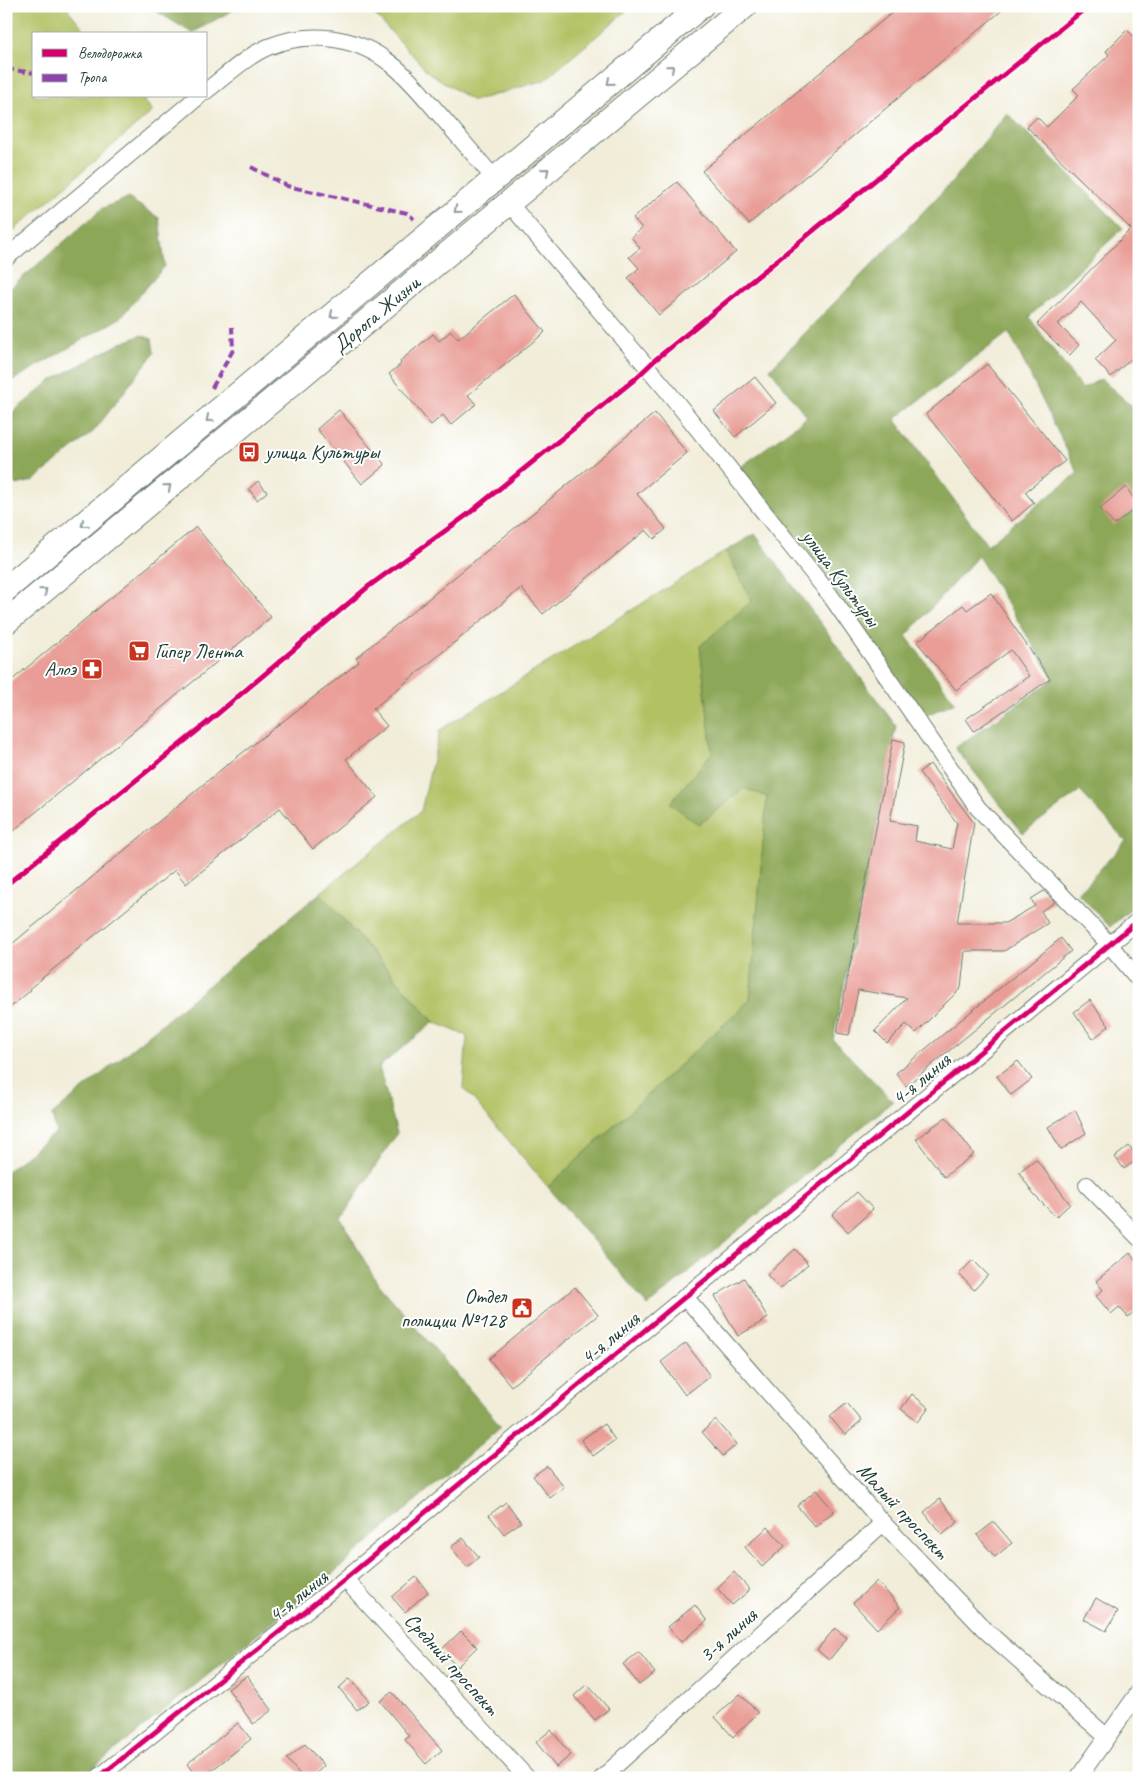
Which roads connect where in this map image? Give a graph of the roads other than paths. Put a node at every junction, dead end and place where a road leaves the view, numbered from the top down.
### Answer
1 (701, 6) edge
2 (745, 6) edge
3 (208, 89) edge
4 (197, 98) edge
5 (494, 178) junction
6 (508, 202) junction
7 (6, 258) edge
8 (6, 589) edge
9 (6, 622) edge
10 (1139, 920) edge
11 (1109, 944) junction
12 (1139, 980) edge
13 (1087, 1185) dead end
14 (1139, 1238) edge
15 (685, 1297) junction
16 (883, 1523) junction
17 (345, 1579) junction
18 (1139, 1692) edge
19 (1107, 1736) junction
20 (98, 1778) edge
21 (527, 1778) edge
22 (602, 1778) edge
23 (1078, 1778) edge

1 -> 5 main road, Дорога Жизни
6 -> 2 main road, Дорога Жизни
3 - 5 street
4 - 7 street
5 -> 8 main road, Дорога Жизни
9 -> 6 main road, Дорога Жизни
6 - 11 street, улица Культуры
10 - 11 street, 4-я линия
11 - 12 street, улица Культуры
11 - 15 street, 4-я линия
13 - 14 street
15 - 16 street, Малый проспект
15 - 17 street, 4-я линия
16 - 19 street, Малый проспект
16 - 22 street, 3-я линия
17 - 20 street, 4-я линия
17 - 21 street, Средний проспект
18 - 19 street
19 - 23 street

